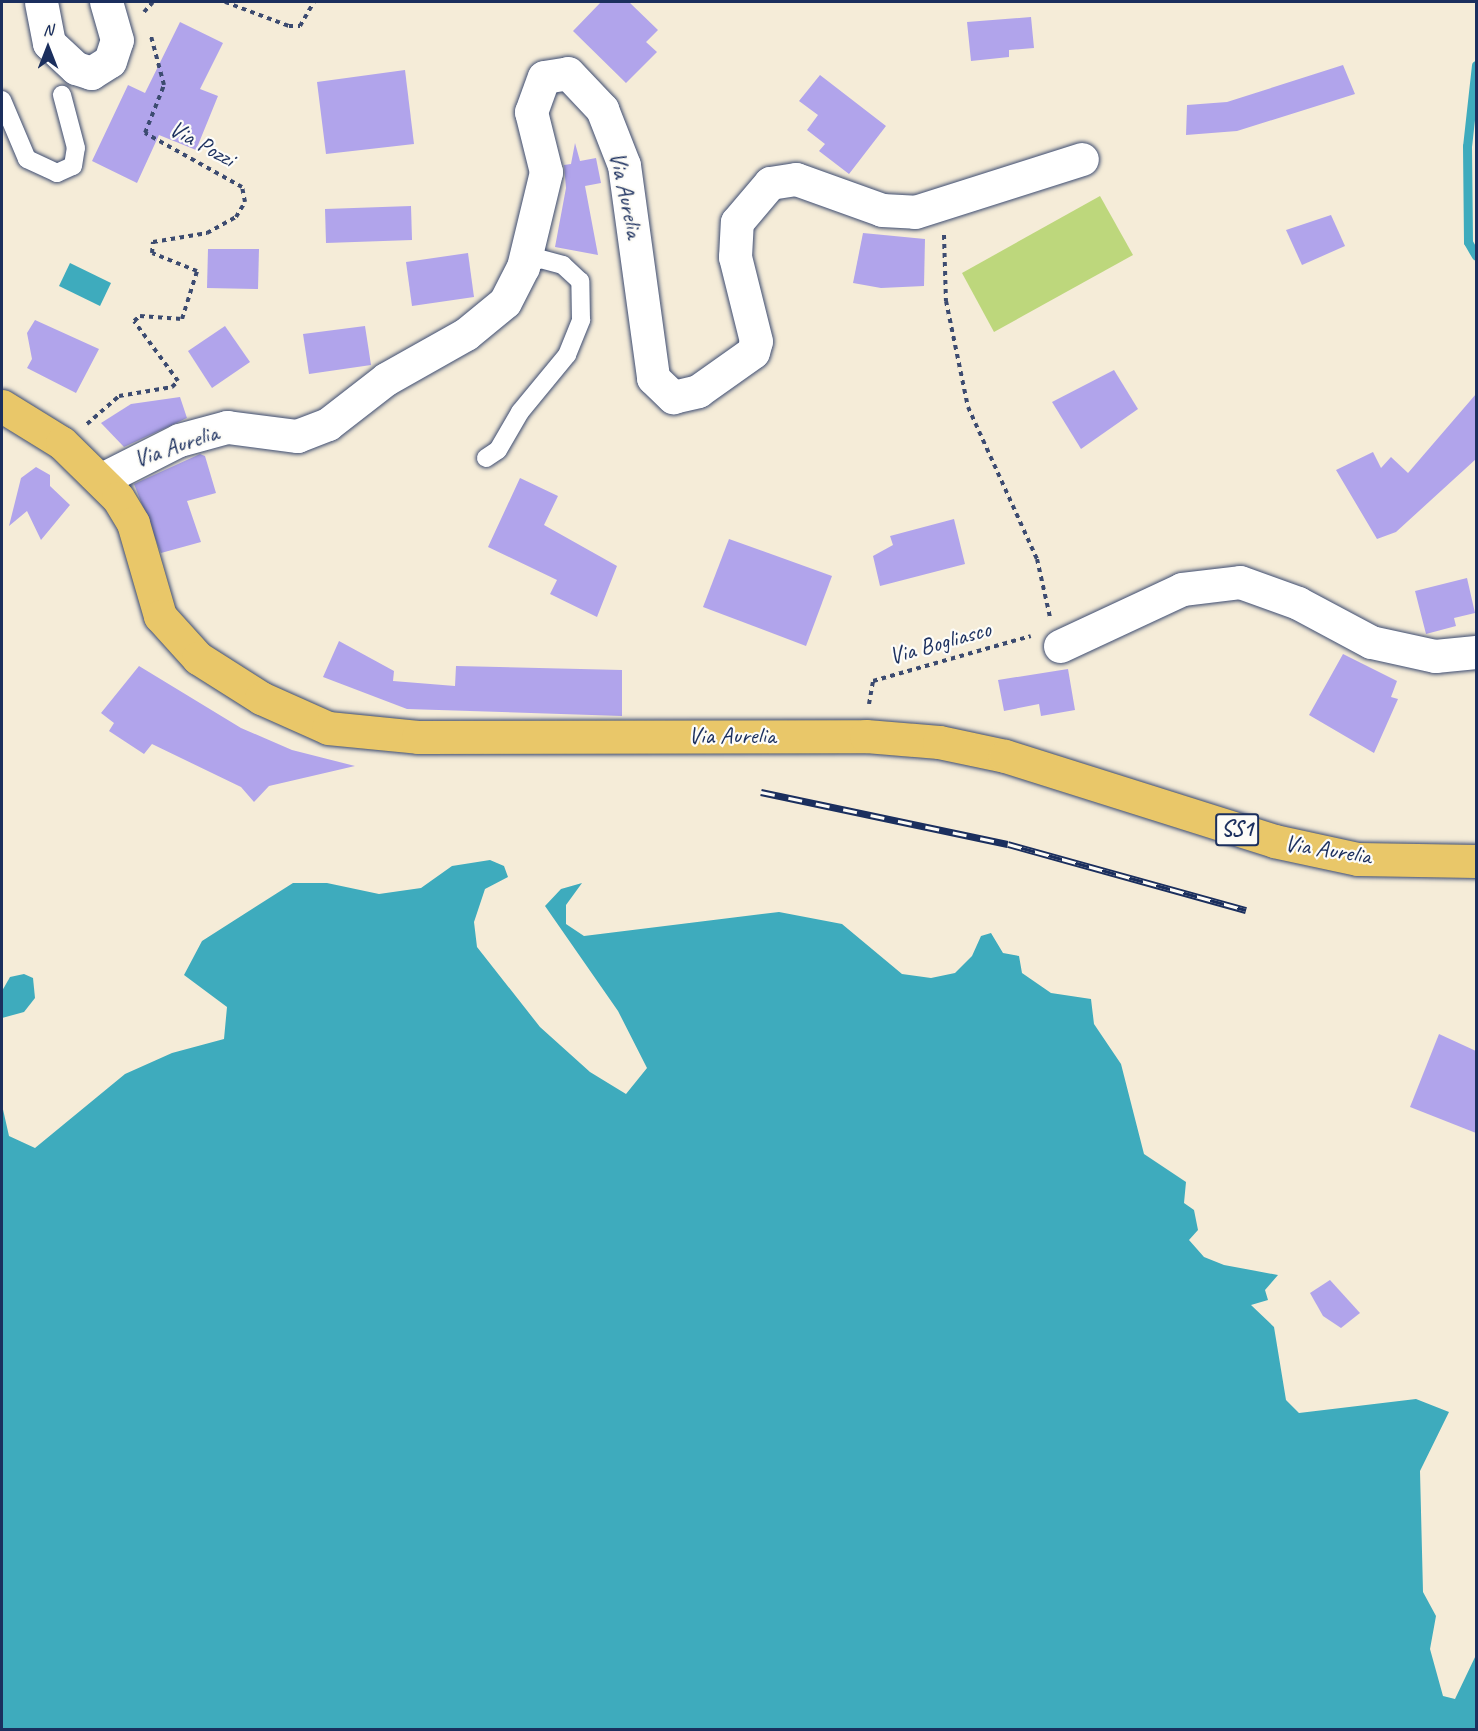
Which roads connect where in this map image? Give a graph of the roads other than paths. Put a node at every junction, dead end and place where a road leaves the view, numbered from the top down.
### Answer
1 (42, 2) edge
2 (106, 2) edge
3 (62, 95) dead end
4 (2, 99) edge
5 (1082, 159) dead end
6 (523, 267) junction
7 (2, 406) edge
8 (486, 458) dead end
9 (92, 471) junction
10 (1053, 639) road end
11 (1476, 652) edge
12 (1476, 861) edge

1 - 2 street
3 - 4 lane
5 - 6 street, Via Aurelia
6 - 8 lane
6 - 9 street, Via Aurelia
7 - 9 main road, Via Aurelia
9 - 12 main road, Via Aurelia / SS1
10 - 11 street

